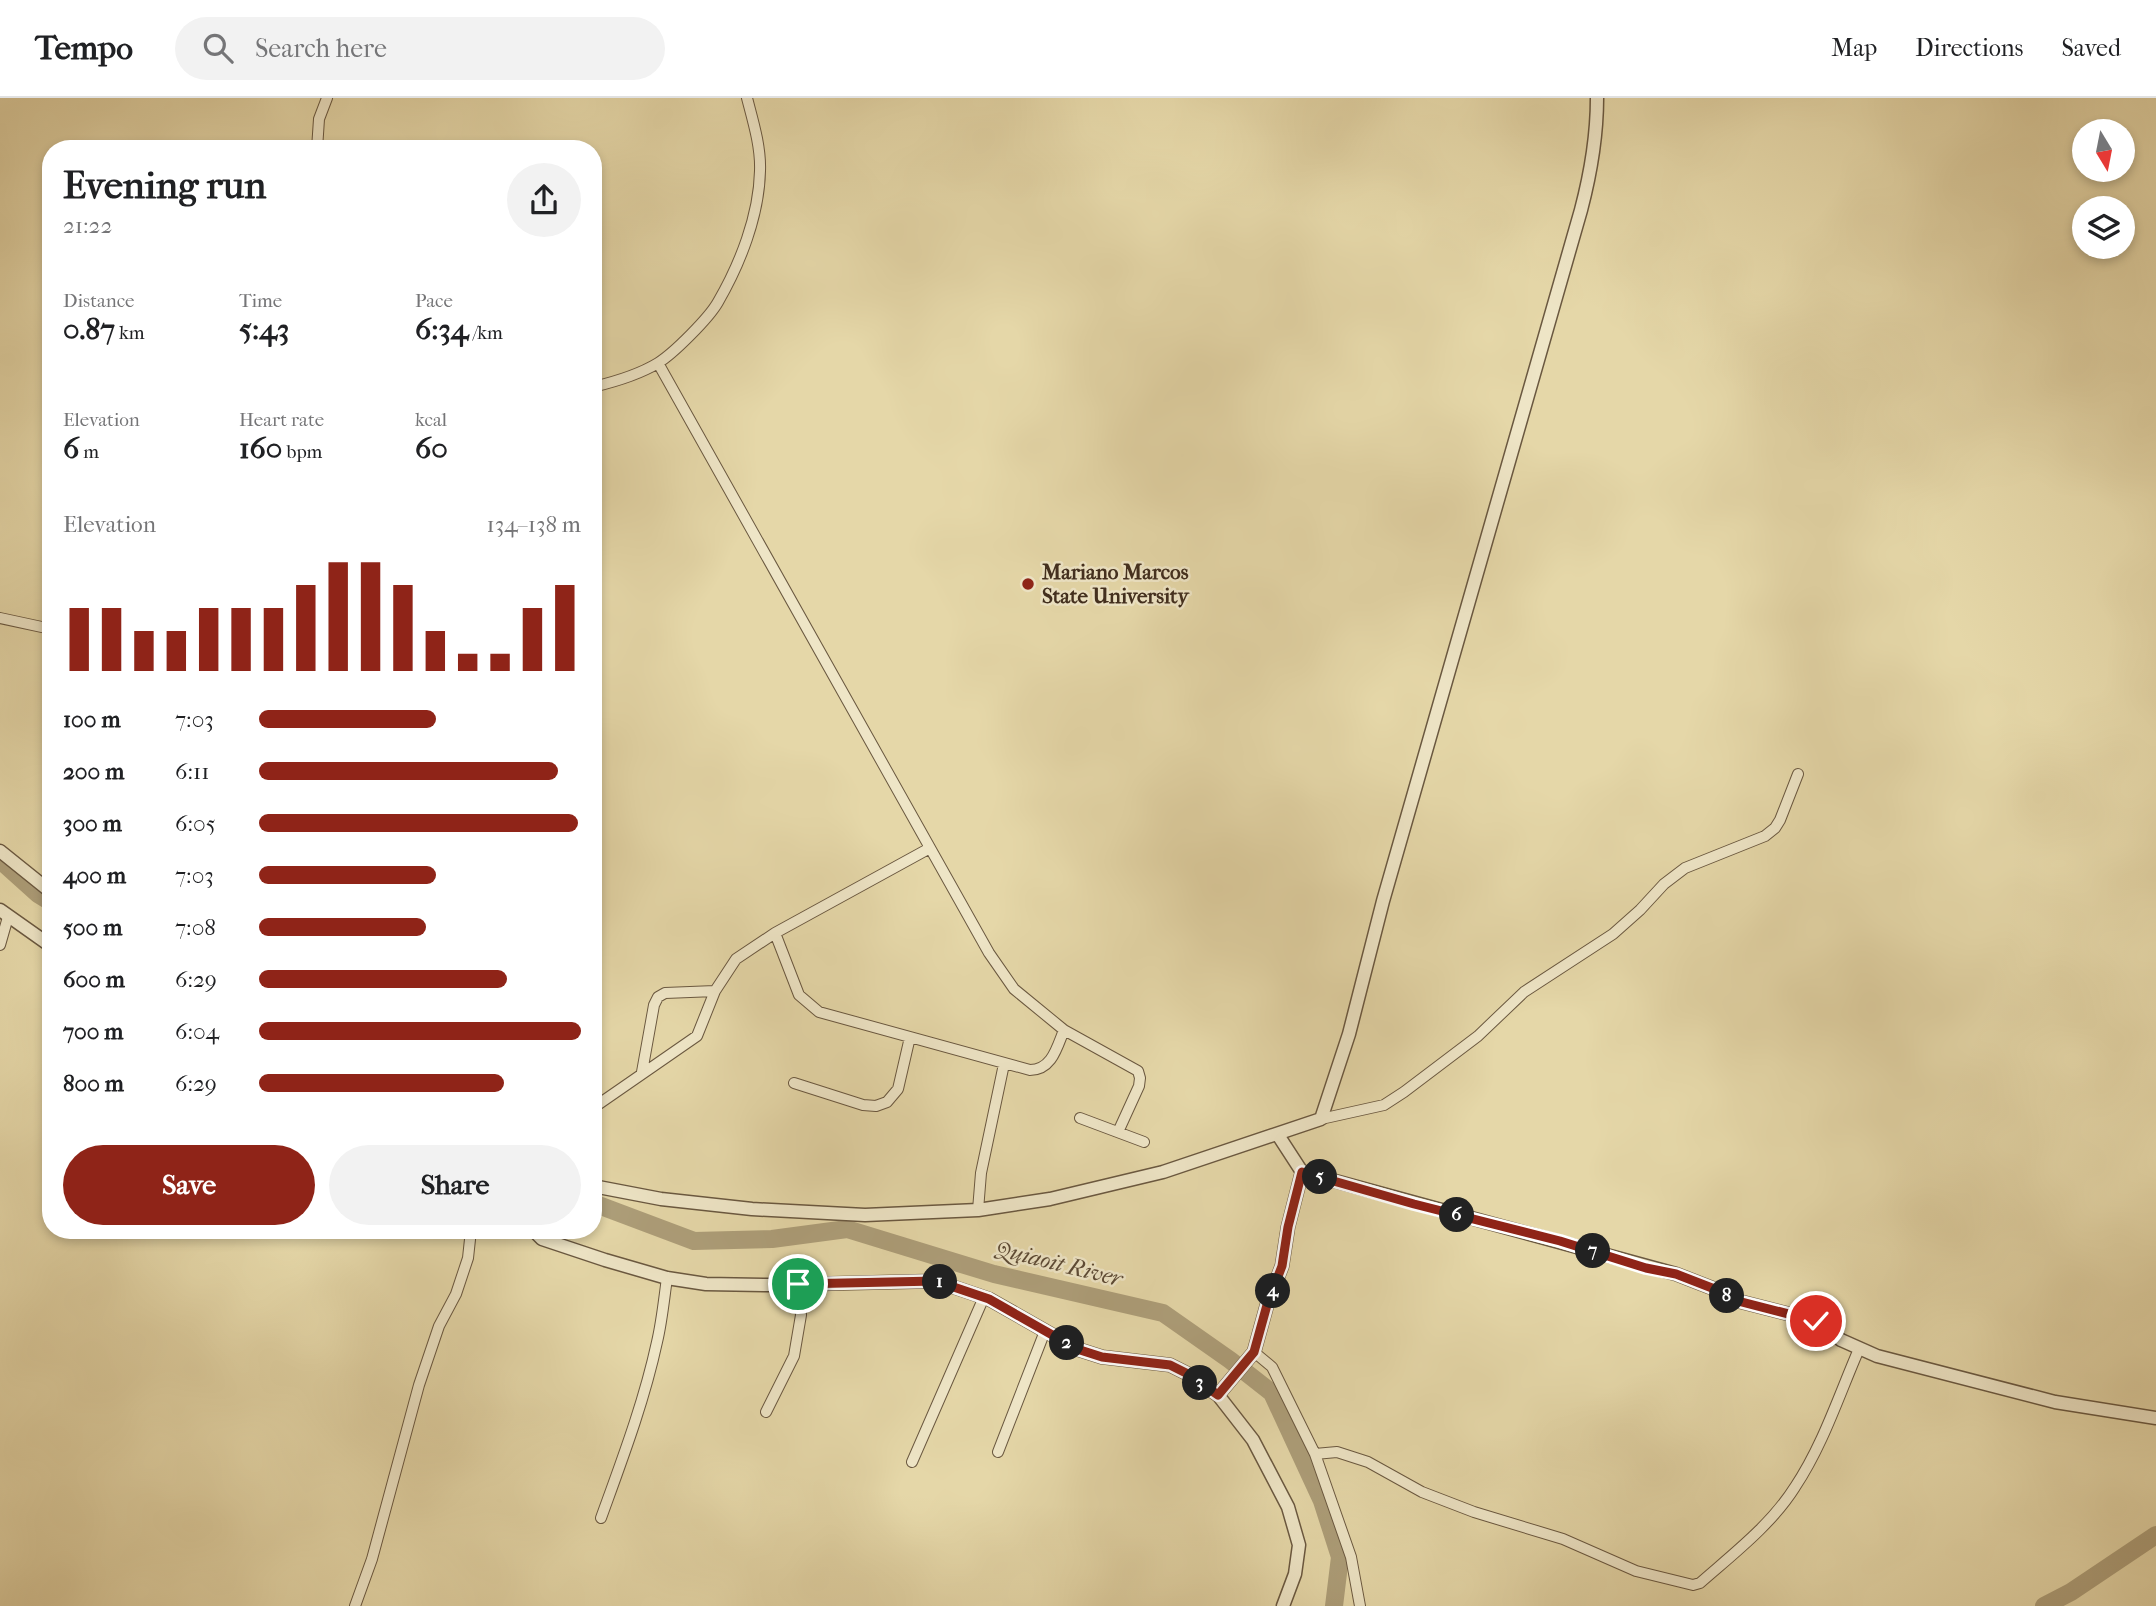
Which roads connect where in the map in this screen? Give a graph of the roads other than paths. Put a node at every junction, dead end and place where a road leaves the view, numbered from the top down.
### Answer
1 (327, 98) edge
2 (747, 98) edge
3 (1597, 98) edge
4 (318, 140) edge
5 (658, 363) junction
6 (602, 385) edge
7 (0, 618) edge
8 (42, 627) edge
9 (1798, 774) dead end
10 (930, 848) junction
11 (0, 850) edge
12 (42, 885) edge
13 (4, 914) edge
14 (775, 933) junction
15 (42, 940) edge
16 (0, 945) edge
17 (715, 991) junction
18 (1064, 1030) junction
19 (910, 1037) junction
20 (1004, 1064) junction
21 (642, 1072) junction
22 (794, 1083) dead end
23 (602, 1101) edge
24 (1080, 1118) dead end
25 (1321, 1119) junction
26 (1118, 1132) junction
27 (1278, 1135) junction
28 (1144, 1142) dead end
29 (1302, 1172) junction
30 (602, 1187) edge
31 (978, 1210) junction
32 (470, 1239) edge
33 (542, 1239) edge
34 (667, 1278) junction
35 (798, 1284) junction
36 (984, 1297) junction
37 (1045, 1331) junction
38 (1859, 1349) junction
39 (1250, 1357) junction
40 (1221, 1392) junction
41 (766, 1412) dead end
42 (2156, 1418) edge
43 (999, 1452) dead end
44 (1315, 1454) junction
45 (912, 1462) dead end
46 (601, 1518) dead end
47 (355, 1606) edge
48 (1283, 1606) edge
49 (1360, 1606) edge

1 - 4 street
2 - 5 street
3 - 25 street
5 - 6 street
5 - 10 street
7 - 8 street
9 - 25 street
10 - 14 street
10 - 18 street
11 - 12 street
13 - 15 street
13 - 16 street
14 - 17 street
14 - 19 street
17 - 21 street
17 - 21 street
18 - 20 street
18 - 26 street
19 - 20 street
19 - 22 street
20 - 31 street
21 - 23 street
24 - 26 street
25 - 27 street
26 - 28 street
27 - 29 street
27 - 31 street
29 - 38 street
29 - 39 street
30 - 31 street
32 - 47 street
33 - 34 street
34 - 35 street
34 - 46 street
35 - 36 street
35 - 41 street
36 - 37 street
36 - 45 street
37 - 40 street
37 - 43 street
38 - 42 street
38 - 44 street
39 - 40 street
39 - 44 street
40 - 48 street
44 - 49 street

